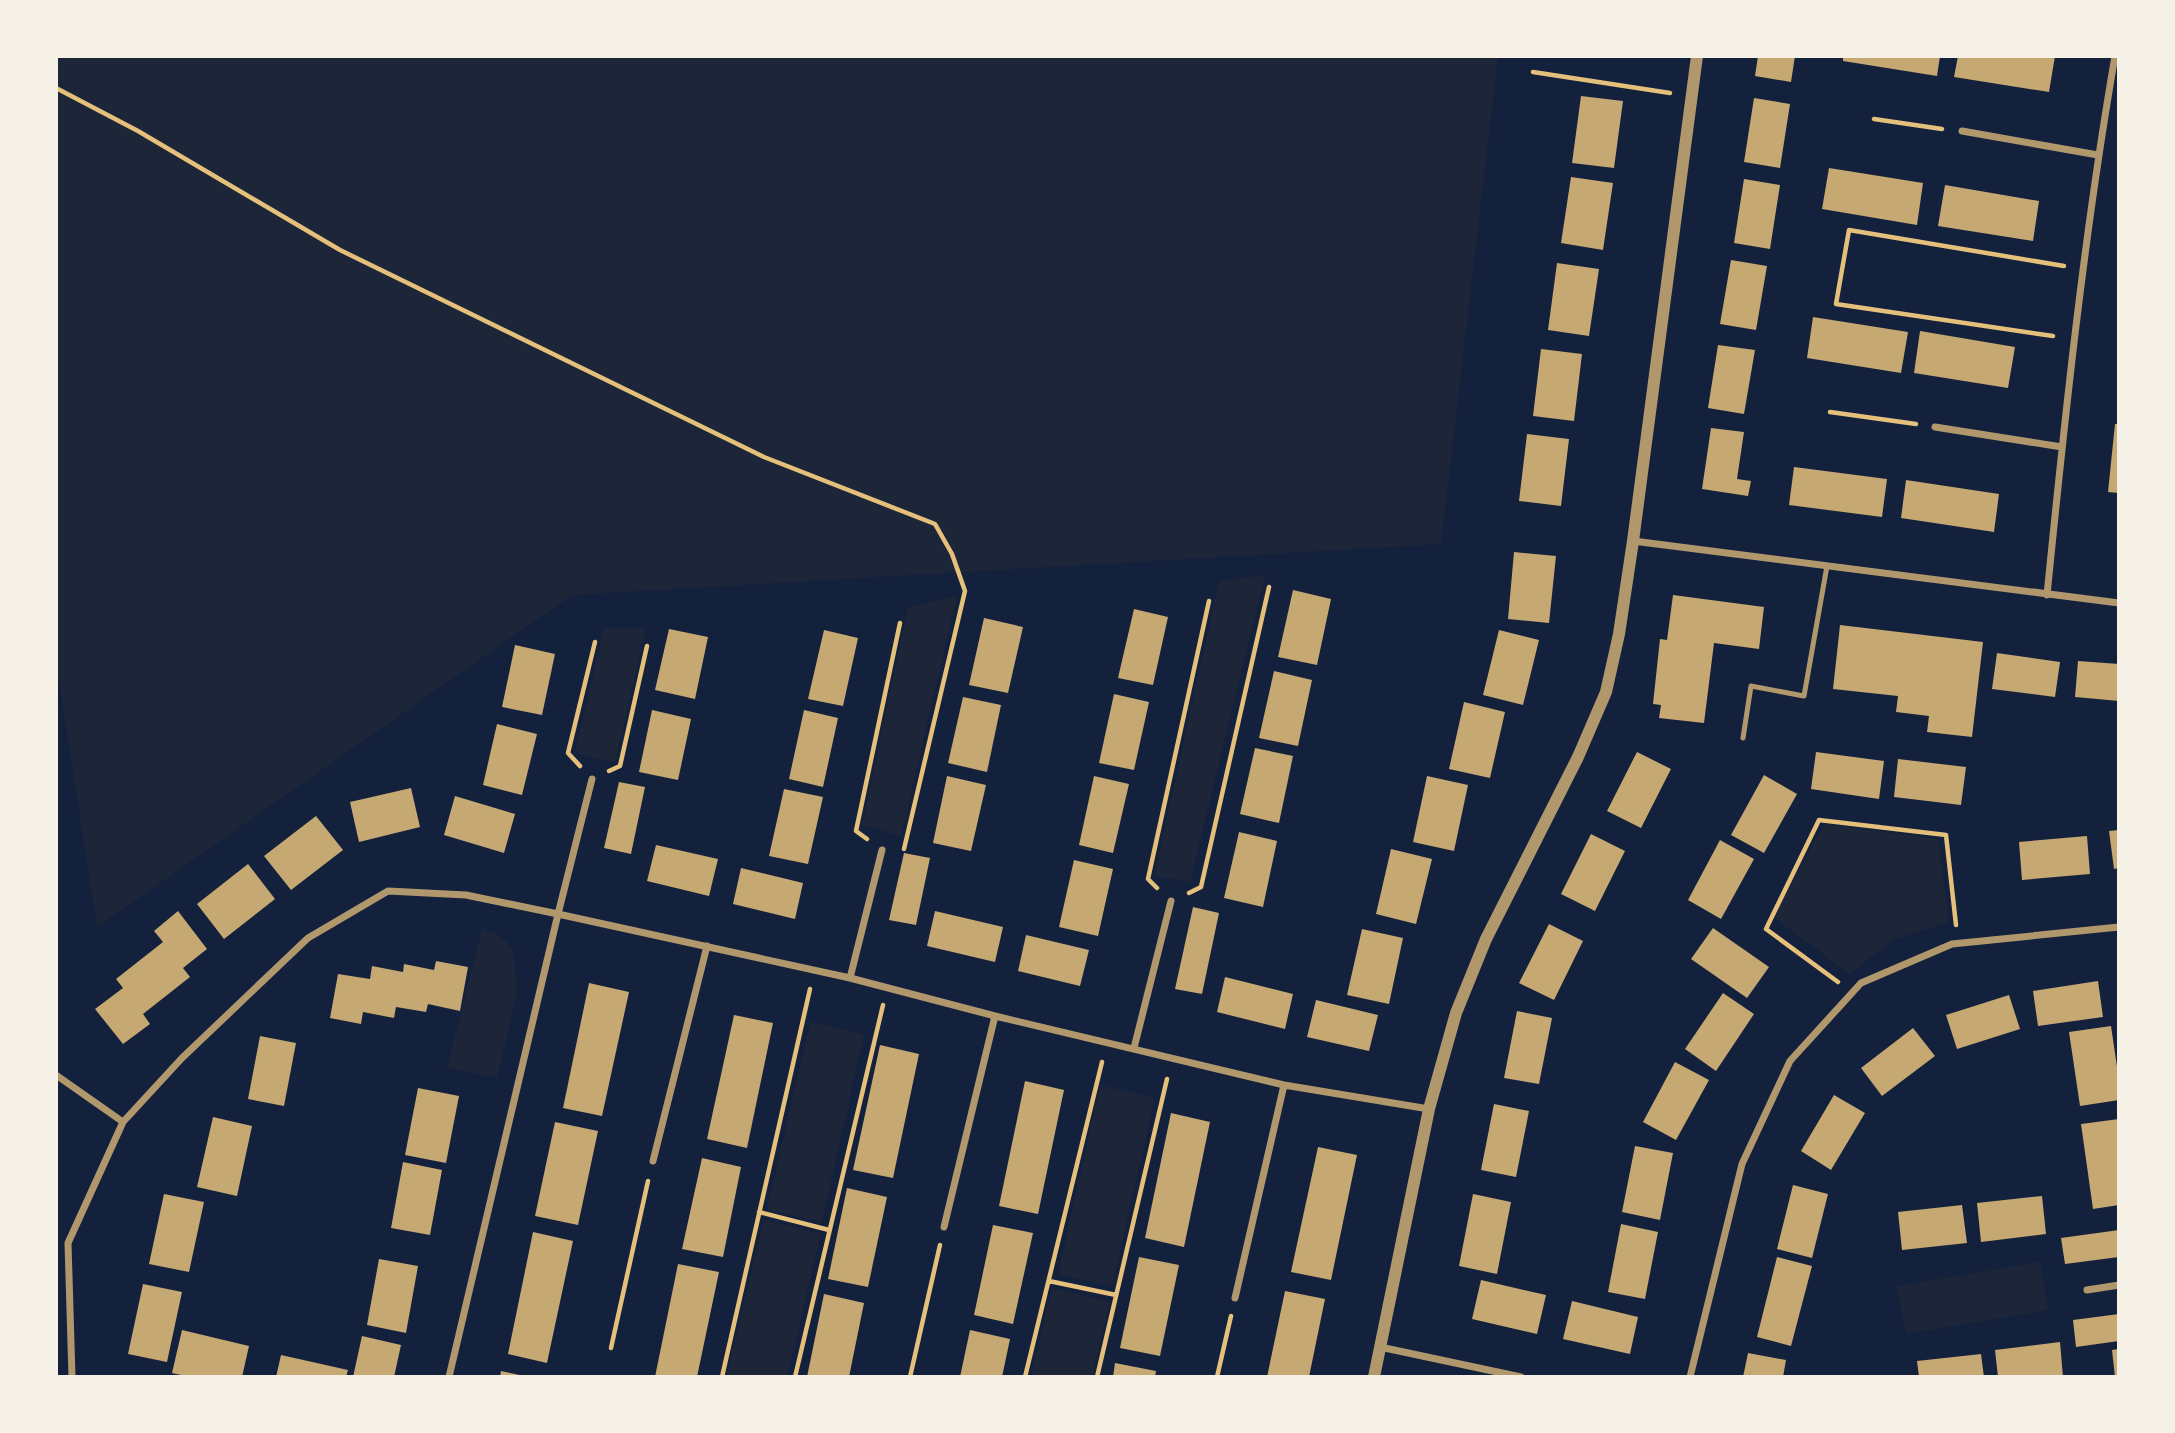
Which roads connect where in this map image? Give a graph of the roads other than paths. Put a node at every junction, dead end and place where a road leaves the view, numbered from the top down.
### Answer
1 (1697, 56) edge
2 (2115, 56) edge
3 (1962, 131) road end
4 (2098, 155) junction
5 (1935, 427) road end
6 (2062, 447) junction
7 (1633, 541) junction
8 (1826, 566) junction
9 (2048, 595) junction
10 (2119, 603) edge
11 (1743, 738) dead end
12 (592, 779) road end
13 (882, 850) road end
14 (1171, 901) road end
15 (558, 914) junction
16 (2119, 927) edge
17 (707, 946) junction
18 (850, 978) junction
19 (995, 1016) junction
20 (1134, 1048) junction
21 (56, 1074) edge
22 (1284, 1085) junction
23 (1429, 1109) junction
24 (122, 1122) junction
25 (653, 1161) road end
26 (944, 1227) road end
27 (2119, 1285) edge
28 (2087, 1290) dead end
29 (1235, 1298) road end
30 (1380, 1347) junction
31 (72, 1377) edge
32 (449, 1377) edge
33 (1374, 1377) edge
34 (1521, 1377) edge
35 (1690, 1377) edge

1 - 7 street
2 - 4 street
3 - 4 street
4 - 6 street
5 - 6 street
6 - 9 street
7 - 8 street
7 - 23 street
8 - 9 street
8 - 11 lane
9 - 10 street
12 - 15 street
13 - 18 street
14 - 20 street
15 - 17 street
15 - 24 street
15 - 32 street
16 - 35 street
17 - 18 street
17 - 25 street
18 - 19 street
19 - 20 street
19 - 26 street
20 - 22 street
21 - 24 street
22 - 23 street
22 - 29 street
23 - 30 street
24 - 31 street
27 - 28 street
30 - 33 street
30 - 34 street

